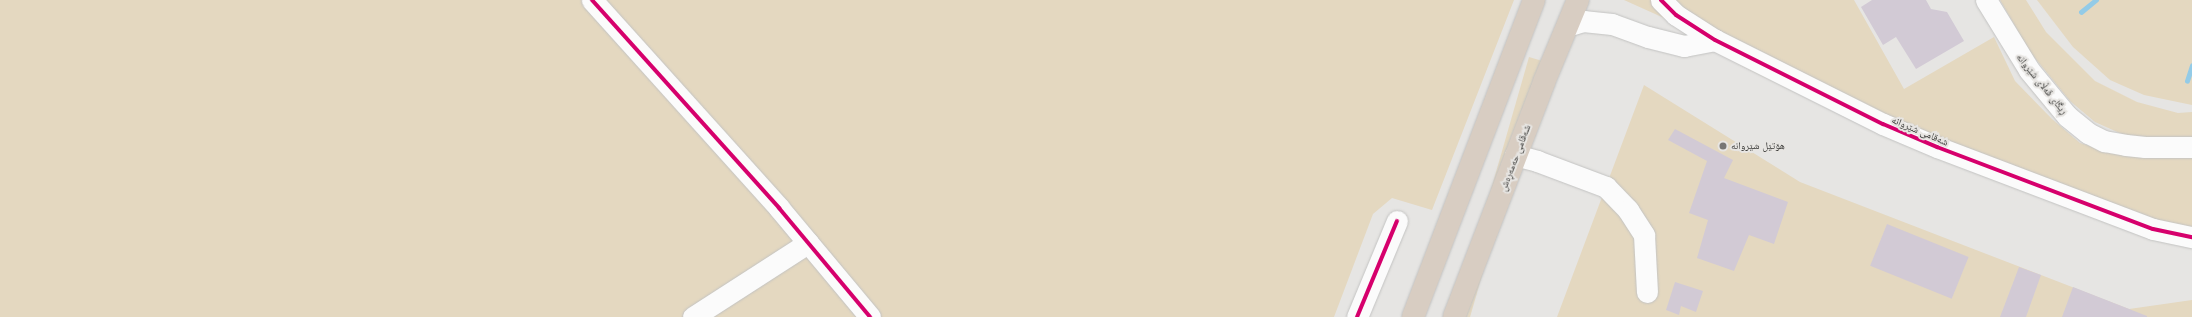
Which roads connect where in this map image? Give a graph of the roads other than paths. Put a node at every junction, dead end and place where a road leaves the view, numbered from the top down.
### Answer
1 (592, 0) edge
2 (1534, 0) edge
3 (1578, 0) edge
4 (1661, 0) edge
5 (1986, 0) edge
6 (1567, 26) junction
7 (1715, 40) junction
8 (2192, 147) edge
9 (1515, 155) junction
10 (1397, 221) dead end
11 (2192, 237) edge
12 (808, 243) junction
13 (1647, 292) dead end
14 (694, 317) edge
15 (870, 317) edge
16 (1358, 317) edge
17 (1413, 317) edge
18 (1454, 317) edge

1 - 12 street
2 - 17 highway
3 - 6 highway, شەقامی حەمەڕەش
4 - 7 street, شەقامی شێروانە
5 - 8 street, ڕیگای قەڵای شێروانە
6 - 7 street
6 - 9 highway, شەقامی حەمەڕەش
7 - 11 street, شەقامی شێروانە
9 - 13 street
9 - 18 highway, شەقامی حەمەڕەش
10 - 16 street
12 - 14 street
12 - 15 street

